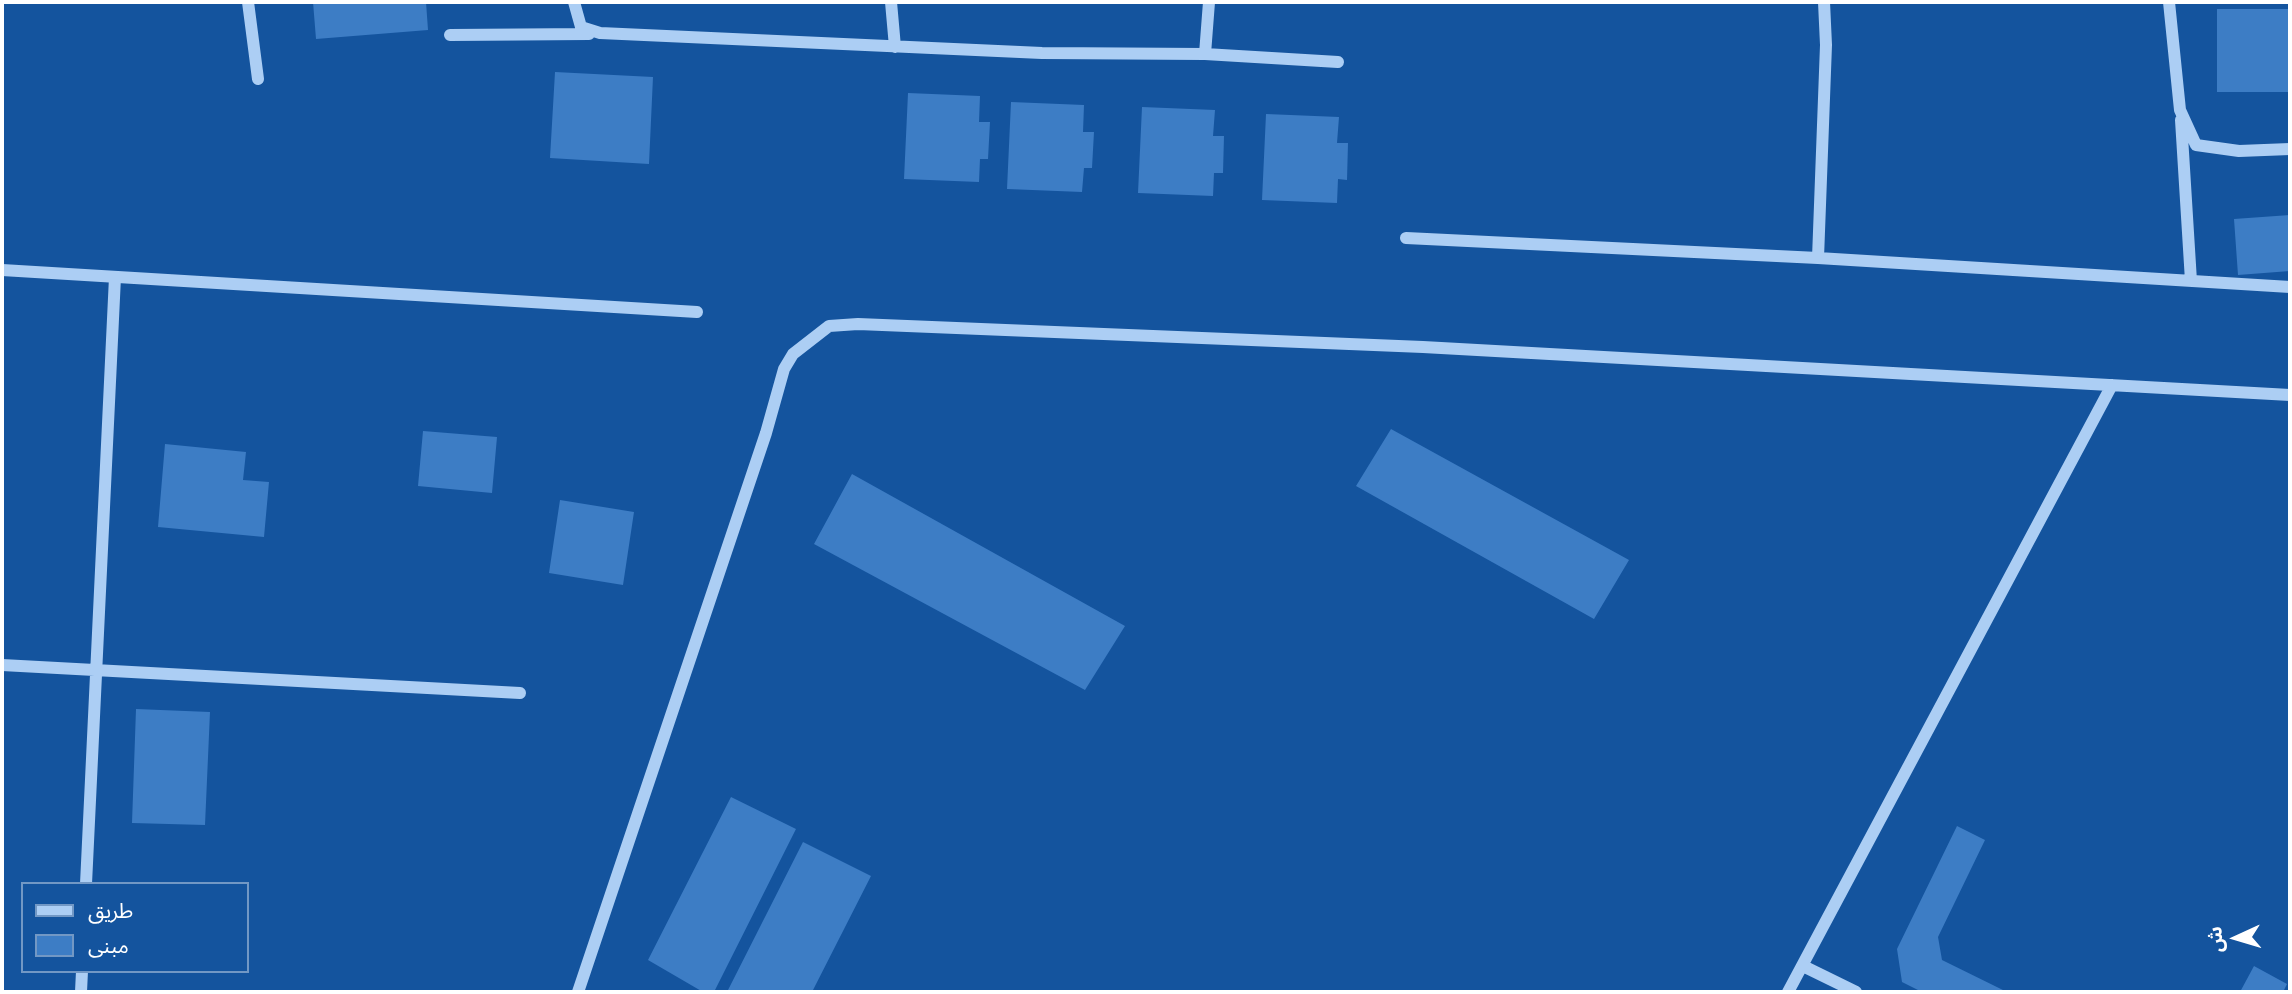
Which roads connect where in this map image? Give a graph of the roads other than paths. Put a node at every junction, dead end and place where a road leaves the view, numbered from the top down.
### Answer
1 (247, 2) edge
2 (574, 2) edge
3 (891, 2) edge
4 (1209, 2) edge
5 (1825, 2) edge
6 (2169, 2) edge
7 (600, 33) junction
8 (450, 35) dead end
9 (895, 47) junction
10 (1205, 54) junction
11 (1338, 62) dead end
12 (258, 79) dead end
13 (2180, 110) junction
14 (2290, 149) edge
15 (1406, 238) dead end
16 (1818, 258) junction
17 (2, 270) edge
18 (115, 276) junction
19 (2191, 281) junction
20 (2290, 287) edge
21 (697, 312) dead end
22 (2112, 385) junction
23 (2290, 395) edge
24 (2, 665) edge
25 (96, 670) junction
26 (520, 693) dead end
27 (86, 882) edge
28 (1802, 966) junction
29 (82, 973) edge
30 (81, 992) edge
31 (578, 992) edge
32 (1788, 992) edge
33 (1856, 992) edge

1 - 12 street
2 - 7 street
3 - 9 street
4 - 10 street
5 - 16 street
6 - 13 street
7 - 8 street
7 - 9 street
9 - 10 street
10 - 11 street
13 - 14 street
13 - 19 street
15 - 16 street
16 - 19 street
17 - 18 street
18 - 21 street
18 - 25 street
19 - 20 street
22 - 23 street
22 - 28 street
22 - 31 street
24 - 25 street
25 - 26 street
25 - 27 street
28 - 32 street
28 - 33 street
29 - 30 street

